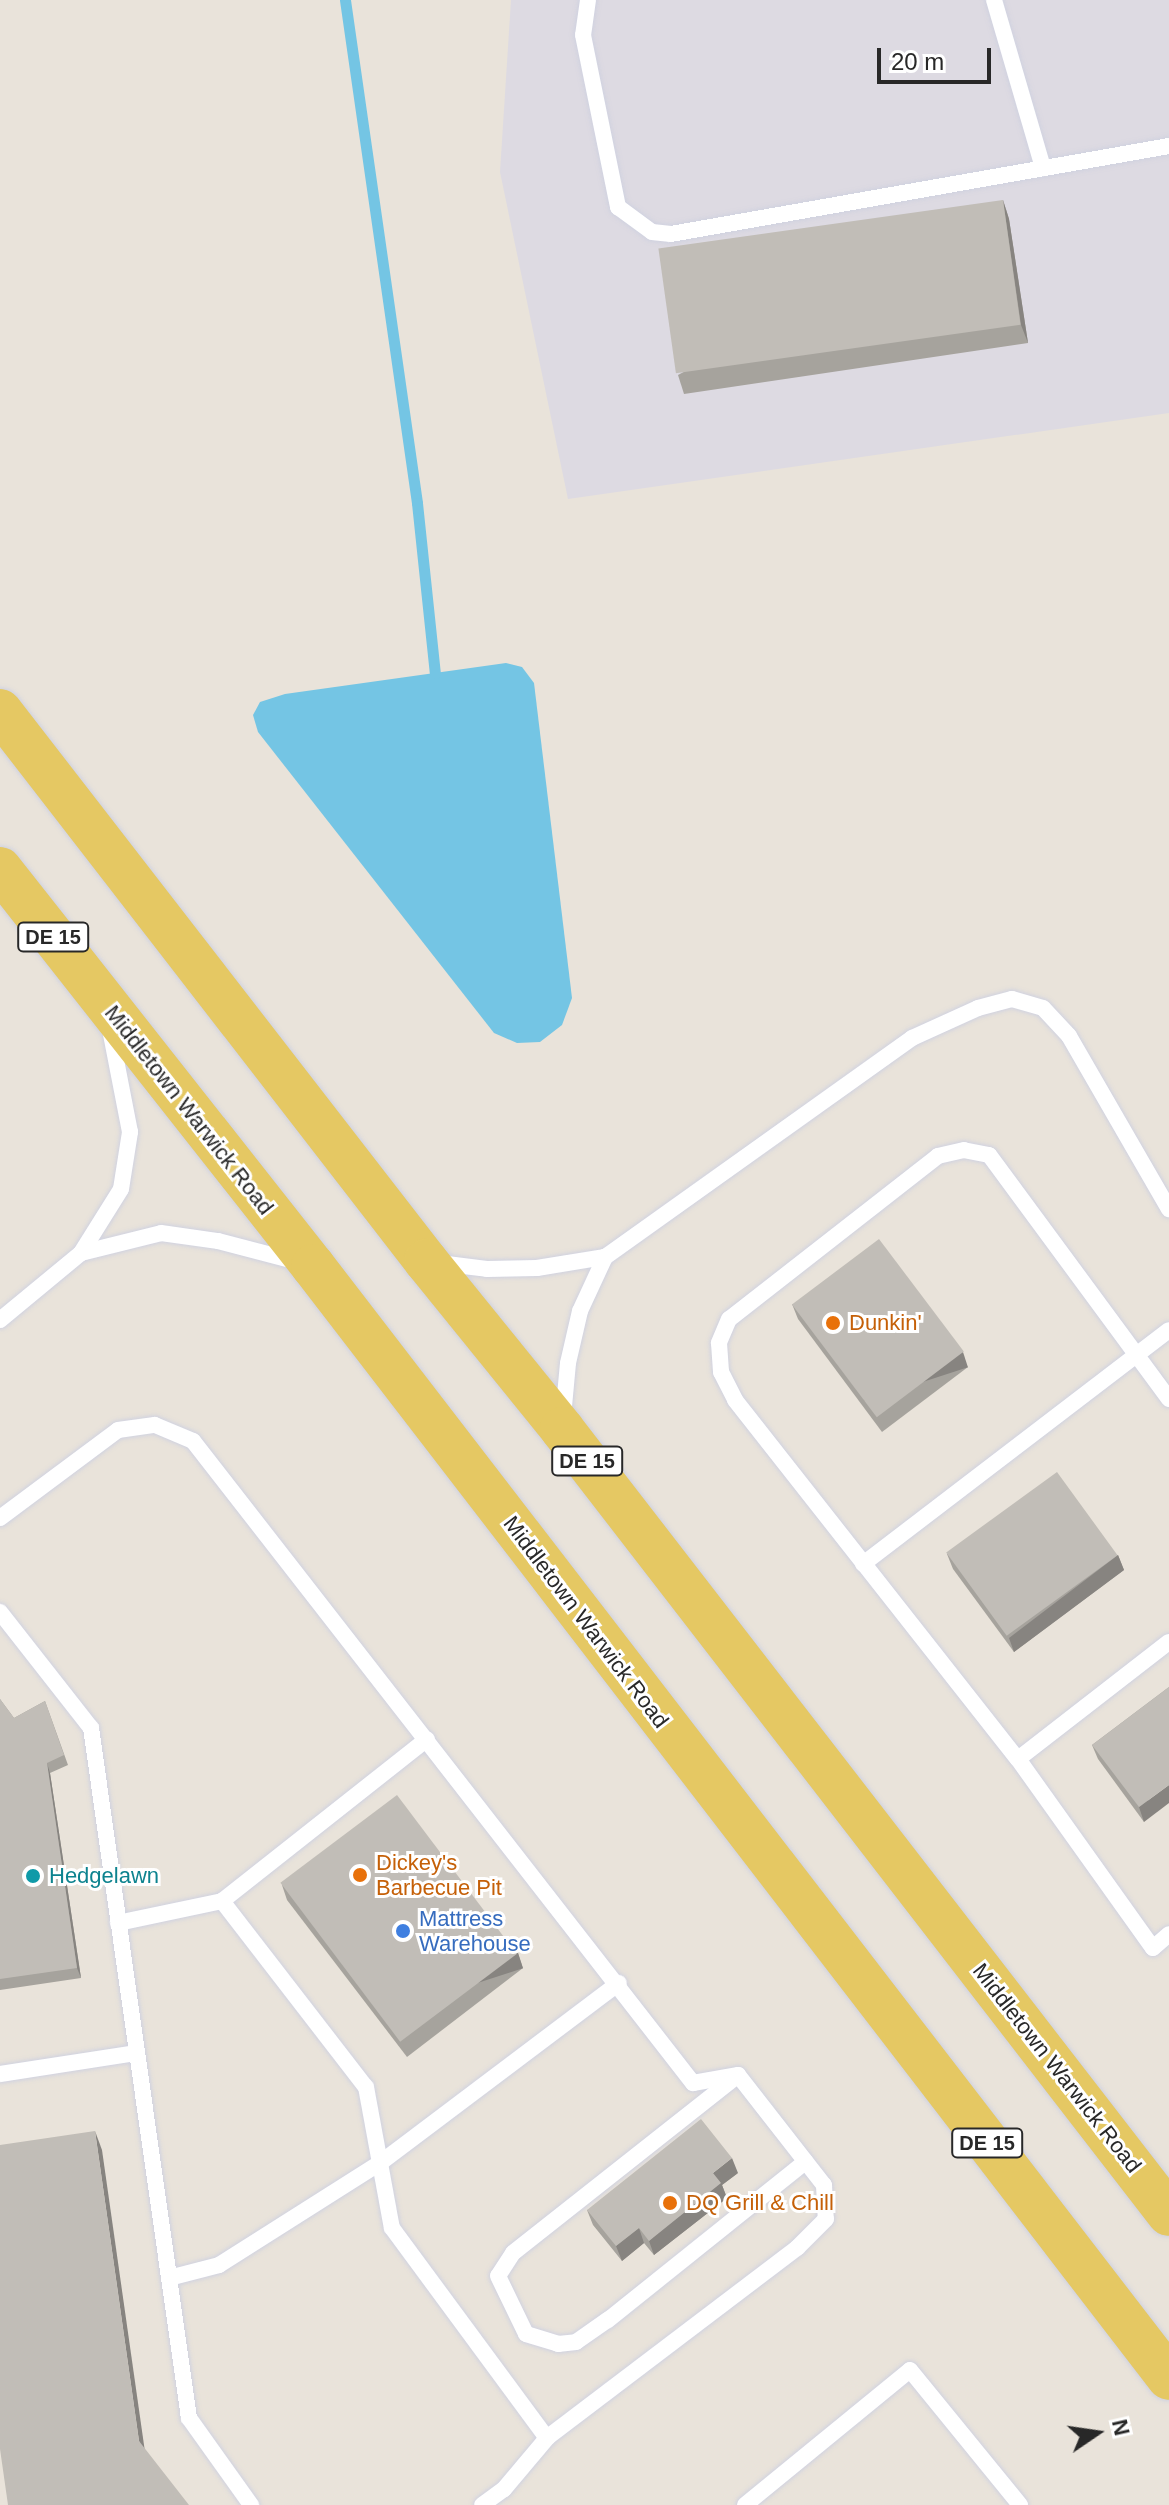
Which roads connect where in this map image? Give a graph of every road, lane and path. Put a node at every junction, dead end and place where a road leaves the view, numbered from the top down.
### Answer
1 (588, 0) edge
2 (994, 0) edge
3 (1169, 146) edge
4 (1043, 168) junction
5 (0, 711) edge
6 (0, 869) edge
7 (105, 1004) junction
8 (1169, 1209) edge
9 (81, 1253) junction
10 (605, 1257) junction
11 (426, 1261) junction
12 (313, 1266) junction
13 (0, 1320) edge
14 (1169, 1330) edge
15 (1136, 1356) junction
16 (1169, 1399) edge
17 (562, 1429) junction
18 (0, 1518) edge
19 (863, 1564) junction
20 (0, 1612) edge
21 (1169, 1642) edge
22 (427, 1739) junction
23 (1018, 1759) junction
24 (222, 1901) junction
25 (118, 1923) junction
26 (1169, 1934) edge
27 (619, 1983) junction
28 (135, 2053) junction
29 (0, 2074) edge
30 (738, 2075) junction
31 (805, 2162) junction
32 (380, 2163) junction
33 (1169, 2214) edge
34 (169, 2278) junction
35 (1169, 2378) edge
36 (547, 2438) junction
37 (251, 2505) edge
38 (482, 2505) edge
39 (745, 2505) edge
40 (1020, 2505) edge

1 - 4 lane
2 - 4 lane
3 - 4 lane
5 - 11 main road, Middletown Warwick Road / DE 15
6 - 7 main road, Middletown Warwick Road / DE 15
7 - 9 lane
7 - 12 main road, Middletown Warwick Road / DE 15
8 - 10 lane
9 - 12 lane
9 - 13 lane
10 - 11 lane
10 - 17 lane
11 - 17 main road, Middletown Warwick Road / DE 15
12 - 35 main road, Middletown Warwick Road / DE 15
14 - 15 lane
15 - 16 lane
15 - 19 lane
15 - 19 lane
17 - 33 main road, Middletown Warwick Road / DE 15
18 - 22 lane
19 - 23 lane
20 - 25 lane
21 - 23 lane
22 - 24 lane
22 - 27 lane
23 - 26 lane
24 - 25 lane
24 - 32 lane
25 - 28 lane
27 - 30 lane
27 - 32 lane
28 - 29 lane
28 - 34 lane
30 - 31 lane
30 - 31 lane
31 - 36 lane
32 - 34 lane
32 - 36 lane
34 - 37 lane
36 - 38 lane
39 - 40 lane

